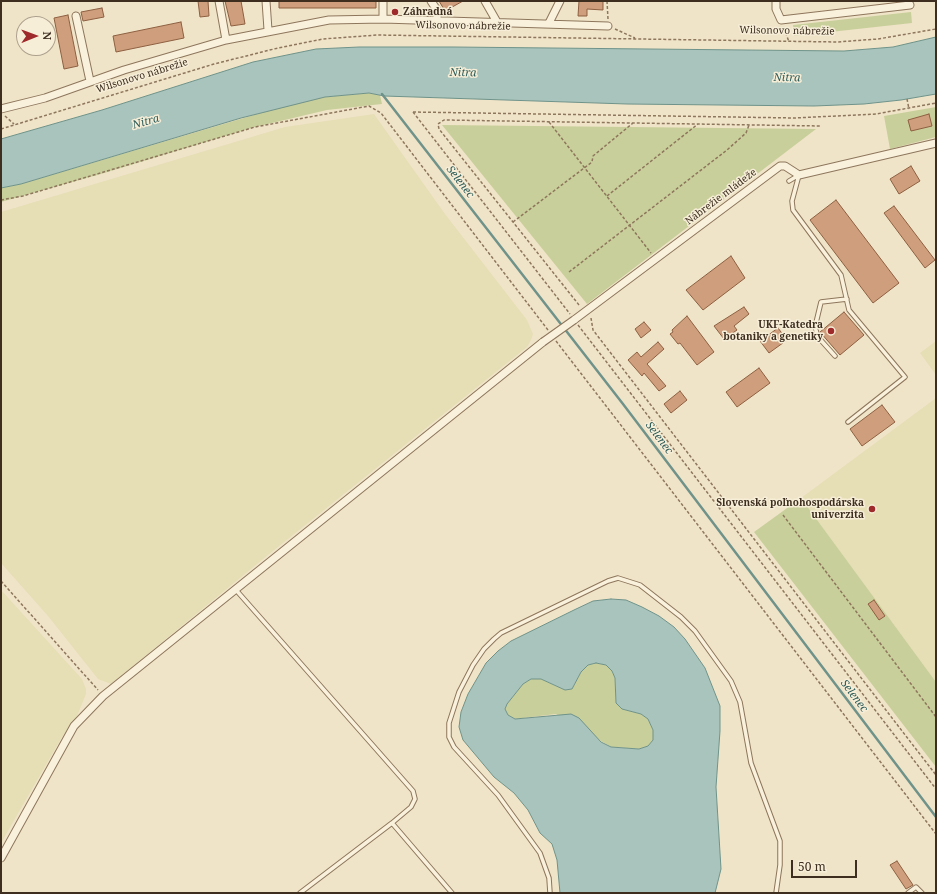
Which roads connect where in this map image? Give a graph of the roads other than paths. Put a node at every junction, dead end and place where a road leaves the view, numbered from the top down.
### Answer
1 (219, 1) edge
2 (266, 1) edge
3 (383, 1) edge
4 (432, 1) edge
5 (485, 1) edge
6 (560, 1) edge
7 (776, 1) edge
8 (910, 5) dead end
9 (76, 16) dead end
10 (383, 19) junction
11 (437, 21) junction
12 (497, 22) junction
13 (549, 23) junction
14 (608, 26) dead end
15 (268, 30) junction
16 (226, 40) junction
17 (90, 82) junction
18 (1, 109) edge
19 (936, 143) edge
20 (799, 175) junction
21 (789, 181) dead end
22 (847, 300) junction
23 (835, 356) dead end
24 (848, 422) dead end
25 (236, 590) junction
26 (392, 823) junction
27 (1, 858) edge
28 (300, 893) edge
29 (452, 893) edge
30 (550, 893) edge
31 (776, 893) edge
32 (908, 893) edge
33 (922, 893) edge

1 - 16 street
2 - 15 street
3 - 10 street
4 - 11 street, Wilsonovo nábrežie
5 - 12 street, Wilsonovo nábrežie
6 - 13 street
7 - 8 street
9 - 17 street, Wilsonovo nábrežie
10 - 11 street, Wilsonovo nábrežie
10 - 15 street, Wilsonovo nábrežie
11 - 12 street, Wilsonovo nábrežie
12 - 13 street, Wilsonovo nábrežie
13 - 14 street, Wilsonovo nábrežie
15 - 16 street, Wilsonovo nábrežie
16 - 17 street, Wilsonovo nábrežie
17 - 18 street, Wilsonovo nábrežie
19 - 20 street
20 - 21 lane
20 - 22 lane
20 - 25 street, Nábrežie mládeže, bridge
22 - 23 lane
22 - 24 lane
25 - 26 lane
25 - 27 street, Nábrežie mládeže
26 - 28 lane
26 - 29 lane
30 - 31 lane
32 - 33 lane

